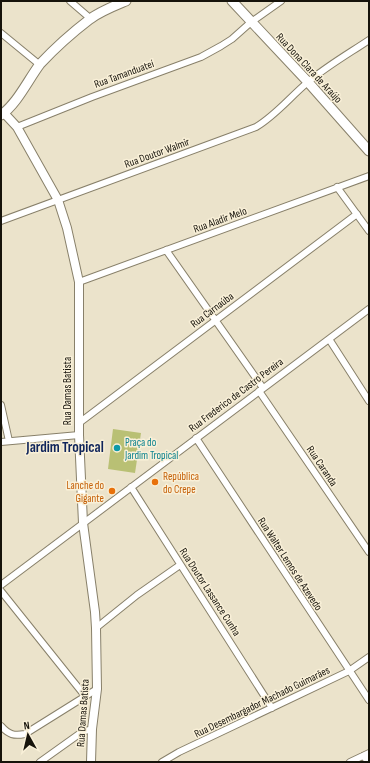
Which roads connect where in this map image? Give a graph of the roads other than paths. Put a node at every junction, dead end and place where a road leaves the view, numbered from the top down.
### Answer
1 (70, 1) edge
2 (126, 1) edge
3 (232, 1) edge
4 (281, 1) edge
5 (91, 18) junction
6 (250, 22) junction
7 (1, 33) edge
8 (369, 40) edge
9 (40, 65) junction
10 (308, 82) junction
11 (2, 113) edge
12 (17, 127) junction
13 (369, 151) edge
14 (369, 176) edge
15 (337, 187) junction
16 (58, 200) junction
17 (357, 214) junction
18 (1, 221) edge
19 (369, 231) edge
20 (166, 250) junction
21 (79, 282) junction
22 (369, 309) edge
23 (215, 320) junction
24 (329, 339) junction
25 (261, 389) junction
26 (369, 401) edge
27 (1, 405) edge
28 (79, 423) junction
29 (79, 435) junction
30 (196, 438) junction
31 (9, 441) junction
32 (1, 442) edge
33 (131, 487) junction
34 (83, 523) junction
35 (369, 552) edge
36 (180, 565) junction
37 (1, 585) edge
38 (1, 591) edge
39 (96, 628) junction
40 (369, 657) edge
41 (349, 671) junction
42 (97, 689) junction
43 (85, 696) junction
44 (369, 700) edge
45 (272, 708) junction
46 (1, 726) edge
47 (92, 729) junction
48 (366, 754) edge
49 (40, 762) edge
50 (91, 762) edge
51 (162, 762) edge
52 (350, 762) edge
53 (369, 762) edge

1 - 5 street
2 - 5 main road
3 - 6 main road, Rua Dona Clara de Araújo
4 - 6 street, Rua Tamanduateí
5 - 9 main road
6 - 10 main road, Rua Dona Clara de Araújo
6 - 12 street, Rua Tamanduateí
7 - 9 street
8 - 10 street, Rua Doutor Walmir
9 - 11 main road
10 - 13 main road, Rua Dona Clara de Araújo
10 - 16 street, Rua Doutor Walmir
11 - 12 street
12 - 16 street, Rua Damas Batista
14 - 15 street, Rua Aladir Melo
15 - 17 street
15 - 20 street, Rua Aladir Melo
16 - 18 street, Rua Doutor Walmir
16 - 21 street, Rua Damas Batista
17 - 19 street
17 - 23 street, Rua Carnaúba
20 - 21 street, Rua Aladir Melo
20 - 23 street, Rua Caranda
21 - 28 street, Rua Damas Batista
22 - 24 street, Rua Frederico de Castro Pereira
23 - 25 street, Rua Caranda
23 - 28 street, Rua Carnaúba
24 - 25 street, Rua Frederico de Castro Pereira
24 - 26 street
25 - 30 street, Rua Frederico de Castro Pereira
25 - 35 street, Rua Caranda
27 - 31 street
28 - 29 street, Rua Damas Batista
29 - 31 street
29 - 34 street, Rua Damas Batista
30 - 33 street, Rua Frederico de Castro Pereira
30 - 41 street, Rua Walter Lemos de Azevedo
31 - 32 street
33 - 34 street, Rua Frederico de Castro Pereira
33 - 36 street, Rua Doutor Lassance Cunha
34 - 37 street, Rua Frederico de Castro Pereira
34 - 39 street, Rua Damas Batista
36 - 39 street
36 - 45 street, Rua Doutor Lassance Cunha
38 - 43 street
39 - 42 street, Rua Damas Batista
40 - 41 street, Rua Desembargador Machado Guimarães
41 - 44 street, Rua Walter Lemos de Azevedo
41 - 45 street, Rua Desembargador Machado Guimarães
42 - 43 street
42 - 47 street, Rua Damas Batista
43 - 46 street
45 - 51 street, Rua Desembargador Machado Guimarães
47 - 49 street
47 - 50 street, Rua Damas Batista
48 - 52 street
48 - 53 street

